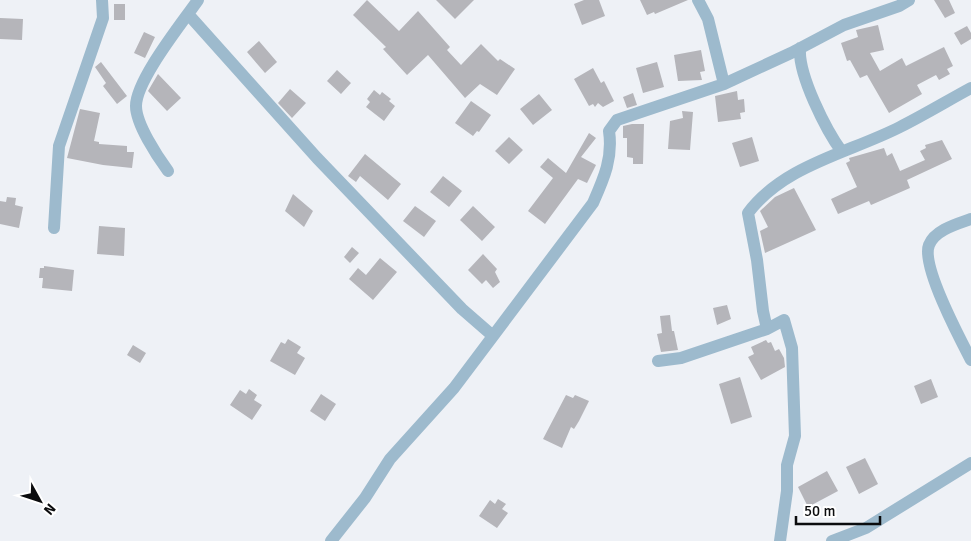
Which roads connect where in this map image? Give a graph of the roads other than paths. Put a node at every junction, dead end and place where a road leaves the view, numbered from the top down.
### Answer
1 (102, 0) edge
2 (198, 0) edge
3 (698, 0) edge
4 (909, 0) edge
5 (188, 14) junction
6 (800, 48) junction
7 (724, 84) junction
8 (971, 88) edge
9 (842, 152) junction
10 (168, 171) dead end
11 (971, 219) edge
12 (54, 228) dead end
13 (767, 329) junction
14 (493, 336) junction
15 (971, 360) edge
16 (658, 361) dead end
17 (971, 463) edge
18 (331, 541) edge
19 (780, 541) edge
20 (832, 541) edge

1 - 12 street
2 - 5 street
3 - 7 street
4 - 6 street
5 - 10 street
5 - 14 street
6 - 7 street
6 - 9 street
7 - 14 street
8 - 9 street
9 - 13 street
11 - 15 street
13 - 16 street
13 - 19 street
14 - 18 street
17 - 20 street

